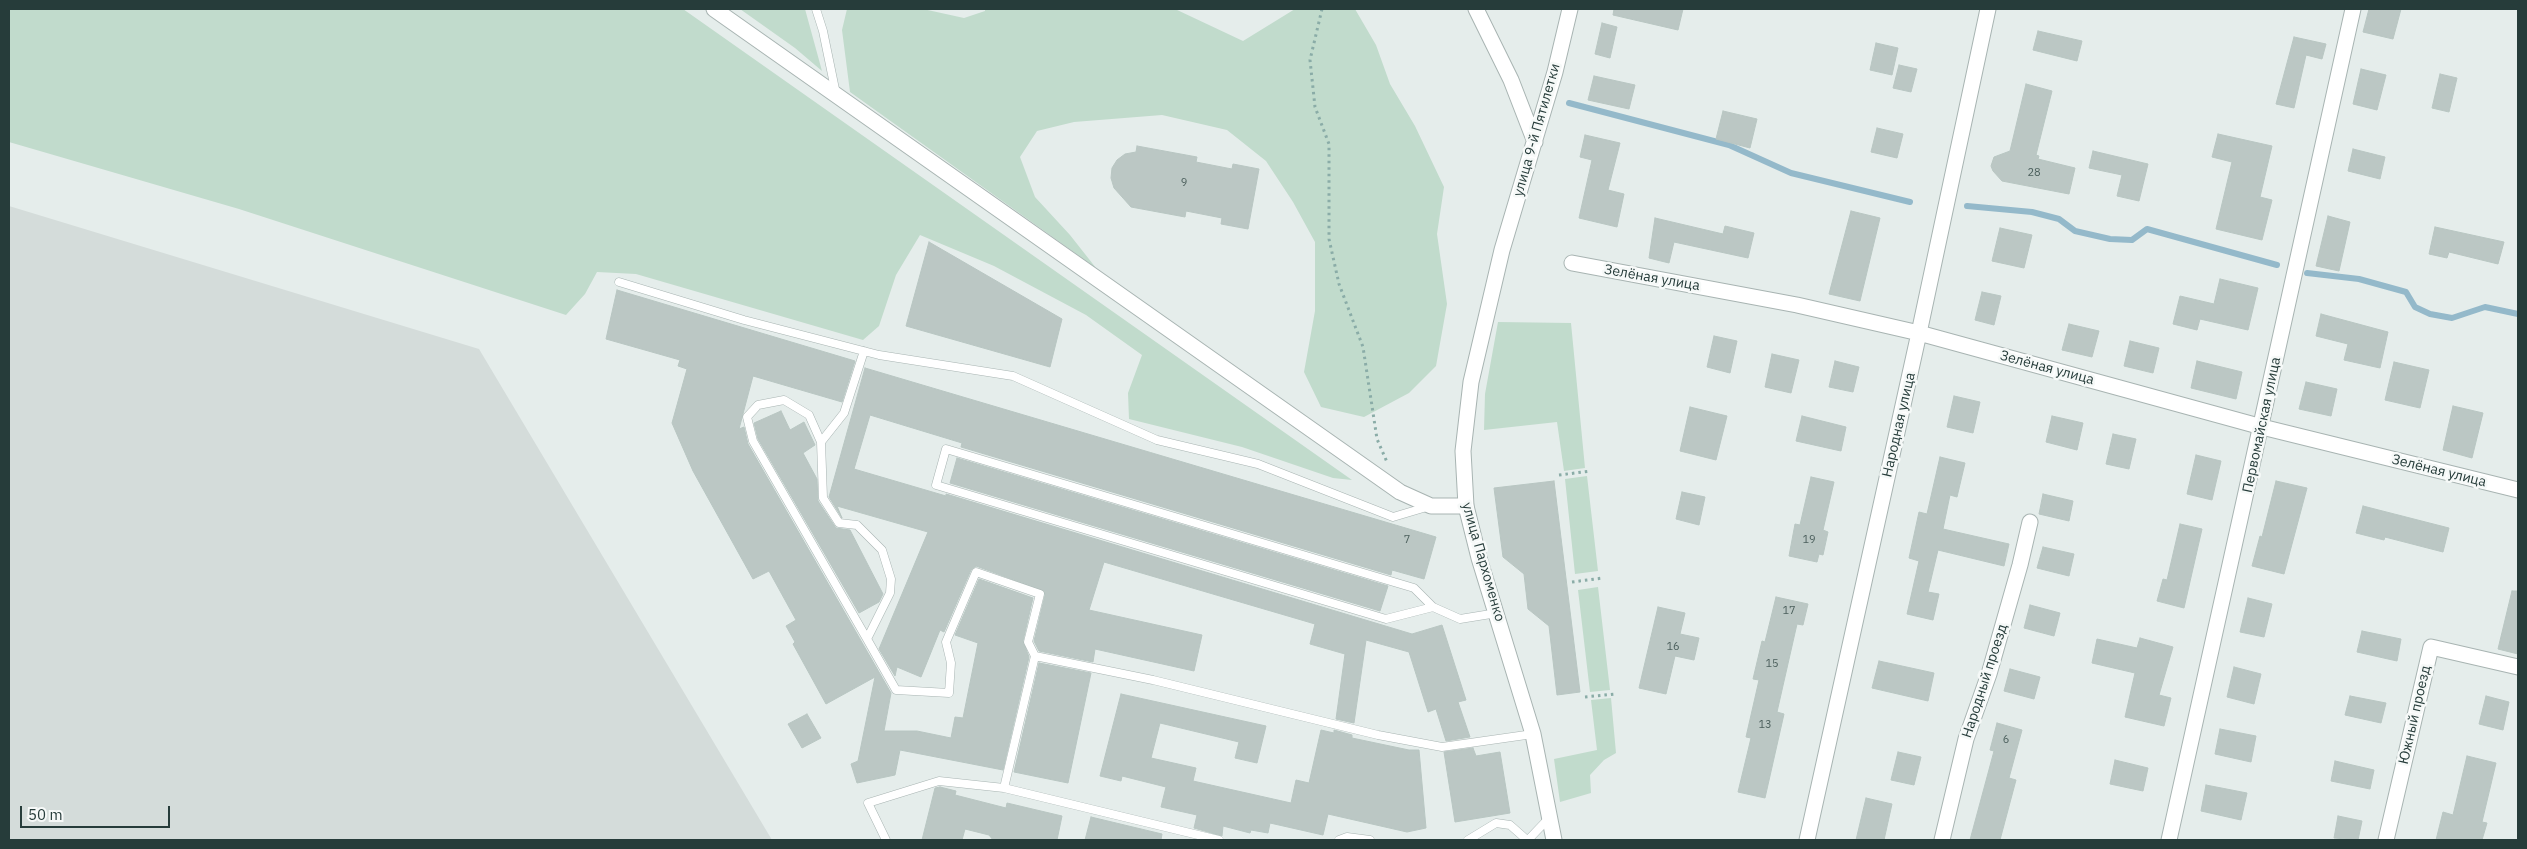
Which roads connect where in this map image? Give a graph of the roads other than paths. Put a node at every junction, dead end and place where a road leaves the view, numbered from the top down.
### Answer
1 (714, 9) edge
2 (816, 9) edge
3 (1476, 9) edge
4 (1570, 9) edge
5 (1988, 9) edge
6 (2353, 9) edge
7 (837, 96) junction
8 (1535, 142) junction
9 (1502, 250) joint
10 (1572, 263) dead end
11 (619, 282) dead end
12 (1919, 333) junction
13 (864, 351) junction
14 (2262, 427) junction
15 (821, 442) junction
16 (2518, 490) edge
17 (1431, 506) junction
18 (1466, 506) junction
19 (2030, 522) dead end
20 (1433, 606) junction
21 (1497, 614) junction
22 (867, 639) junction
23 (1035, 656) junction
24 (2518, 667) edge
25 (1533, 734) junction
26 (1004, 788) junction
27 (1550, 817) junction
28 (886, 840) edge
29 (1219, 840) edge
30 (1339, 840) edge
31 (1370, 840) edge
32 (1468, 840) edge
33 (1527, 840) edge
34 (1554, 840) edge
35 (1807, 840) edge
36 (1942, 840) edge
37 (2169, 840) edge
38 (2386, 840) edge

1 - 7 street
2 - 7 lane
3 - 8 street
4 - 8 street, улица 9-й Пятилетки
5 - 12 street, Народная улица
6 - 14 street, Первомайская улица
7 - 17 street
8 - 9 street, улица 9-й Пятилетки
9 - 18 street, улица Пархоменко
10 - 12 street, Зелёная улица
11 - 13 lane
12 - 14 street, Зелёная улица
12 - 35 street, Народная улица
13 - 15 lane
13 - 17 lane
14 - 16 street, Зелёная улица
14 - 37 street, Первомайская улица
15 - 22 lane
15 - 22 lane
17 - 18 street
18 - 21 street, улица Пархоменко
19 - 36 street, Народный проезд
20 - 20 lane
20 - 21 lane
21 - 25 street, улица Пархоменко
22 - 23 lane
23 - 25 lane
23 - 26 lane
24 - 38 street, Южный проезд
25 - 27 street, улица Пархоменко
26 - 28 lane
26 - 29 lane
27 - 33 lane
27 - 34 street, улица Пархоменко
30 - 31 lane
32 - 33 lane

